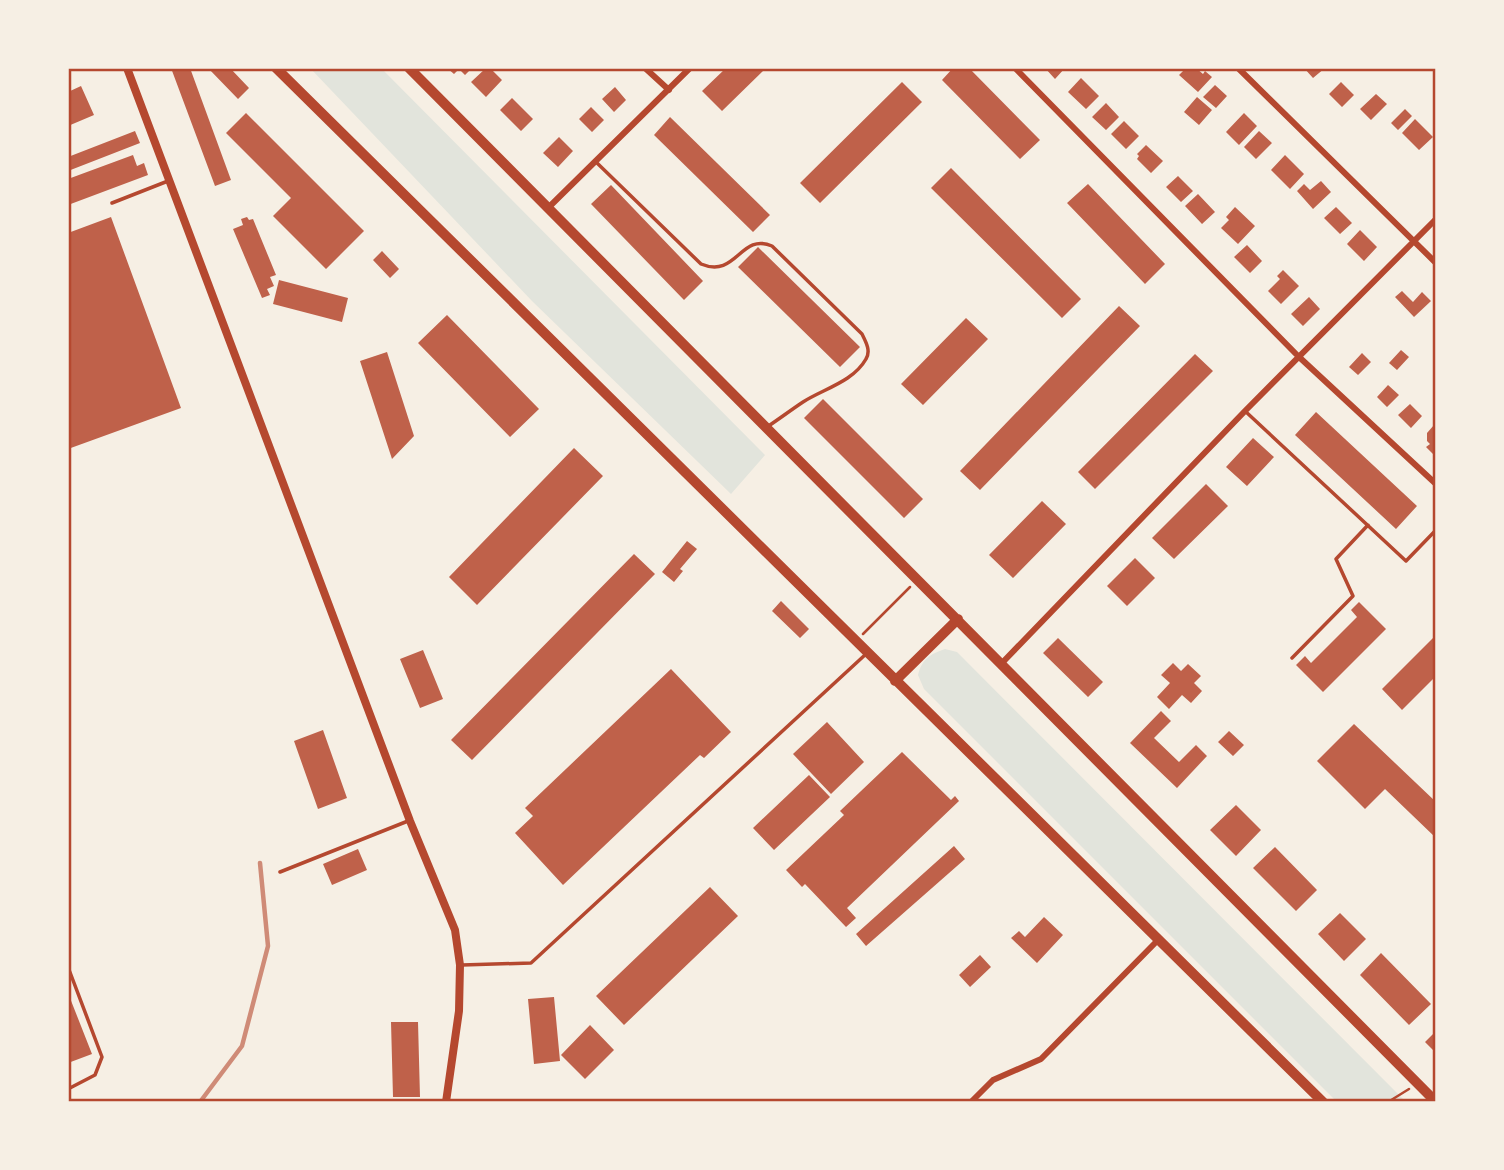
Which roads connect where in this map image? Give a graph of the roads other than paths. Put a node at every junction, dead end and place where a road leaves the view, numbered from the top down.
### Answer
1 (127, 68) edge
2 (276, 68) edge
3 (409, 68) edge
4 (645, 68) edge
5 (690, 68) edge
6 (1015, 68) edge
7 (1238, 68) edge
8 (668, 90) junction
9 (596, 162) junction
10 (167, 181) junction
11 (112, 203) dead end
12 (548, 208) junction
13 (1436, 219) edge
14 (1413, 242) junction
15 (1436, 263) edge
16 (1298, 356) junction
17 (1244, 411) junction
18 (765, 428) junction
19 (1436, 484) edge
20 (1368, 525) junction
21 (1435, 531) edge
22 (958, 619) junction
23 (867, 653) junction
24 (1292, 658) dead end
25 (1001, 664) junction
26 (895, 681) junction
27 (410, 821) junction
28 (279, 872) dead end
29 (1158, 940) junction
30 (460, 965) junction
31 (68, 967) edge
32 (68, 1089) edge
33 (446, 1102) edge
34 (971, 1102) edge
35 (1323, 1102) edge
36 (1436, 1102) edge

1 - 10 street
2 - 23 main road
3 - 12 main road
4 - 8 street
5 - 8 street
6 - 16 street
7 - 14 street
8 - 9 street
9 - 12 street
9 - 18 lane
10 - 11 lane
10 - 27 street
12 - 18 main road
13 - 14 street
14 - 15 street
14 - 16 street
16 - 17 street
16 - 19 street
17 - 20 lane
17 - 25 street
18 - 22 main road
20 - 21 lane
20 - 24 lane
22 - 25 main road
22 - 26 main road
23 - 26 main road
23 - 30 lane
25 - 36 main road
26 - 29 main road
27 - 28 lane
27 - 30 street
29 - 34 street
29 - 35 main road
30 - 33 street
31 - 32 lane

